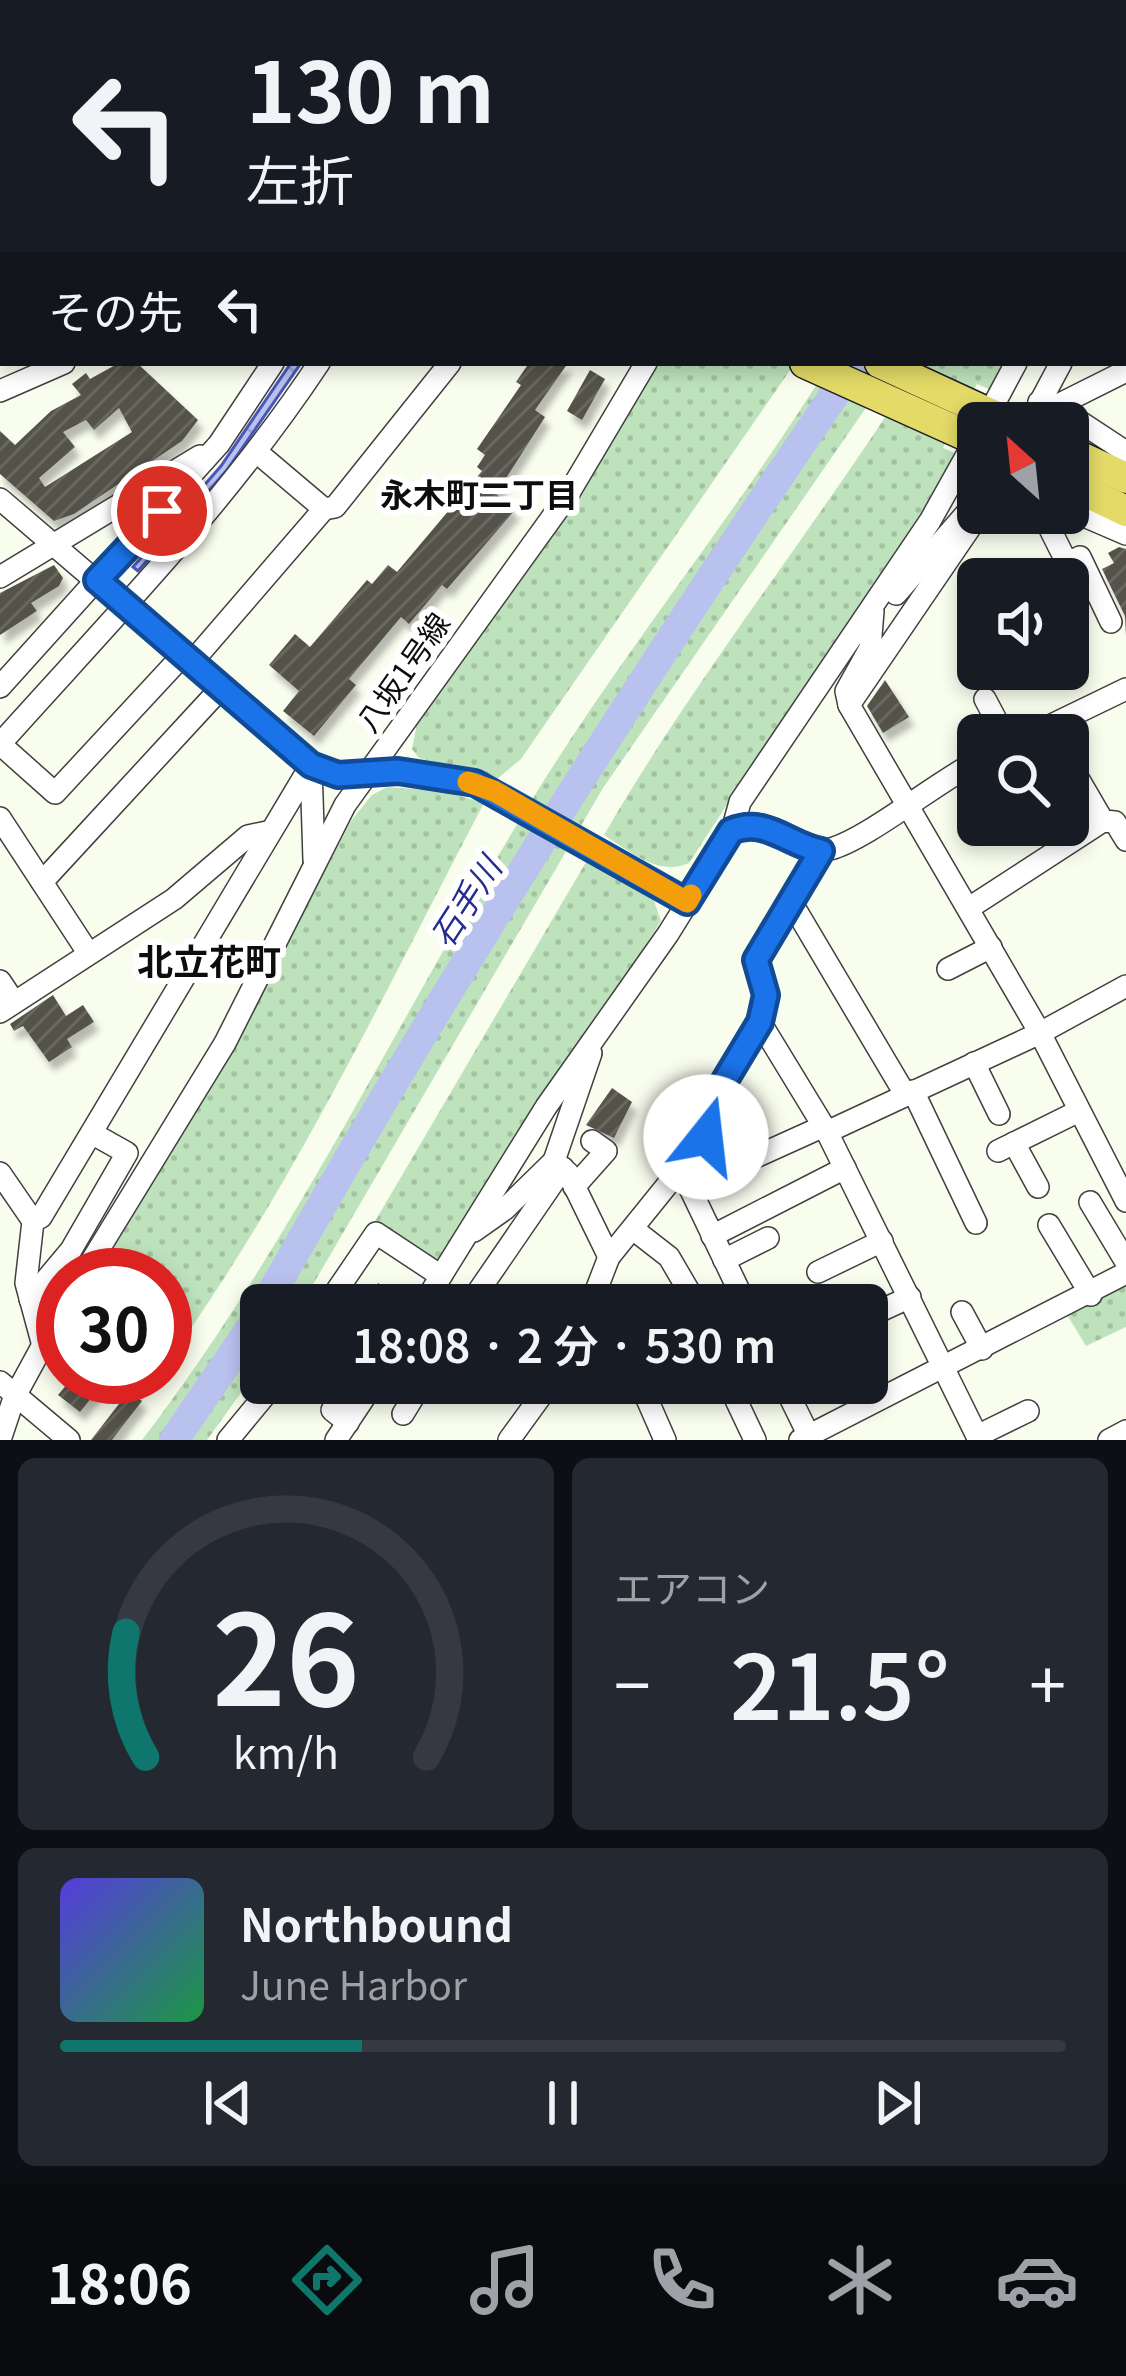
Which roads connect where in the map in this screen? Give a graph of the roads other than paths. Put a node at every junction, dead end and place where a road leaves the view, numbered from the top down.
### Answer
1 (32, 366) edge
2 (271, 366) edge
3 (317, 366) edge
4 (448, 366) edge
5 (644, 366) edge
6 (813, 366) edge
7 (885, 366) edge
8 (1014, 366) edge
9 (1048, 366) edge
10 (1060, 366) edge
11 (1126, 370) edge
12 (0, 375) edge
13 (0, 391) edge
14 (995, 402) edge
15 (1042, 402) edge
16 (1045, 402) edge
17 (1060, 402) edge
18 (957, 412) edge
19 (957, 418) edge
20 (219, 444) junction
21 (259, 454) junction
22 (957, 467) edge
23 (1105, 473) edge
24 (0, 499) edge
25 (324, 508) junction
26 (1126, 511) edge
27 (957, 524) edge
28 (966, 534) edge
29 (1126, 534) edge
30 (54, 545) junction
31 (1089, 576) edge
32 (0, 577) edge
33 (97, 580) junction
34 (124, 605) junction
35 (872, 607) junction
36 (1111, 622) dead end
37 (188, 658) junction
38 (0, 687) edge
39 (222, 688) junction
40 (1126, 689) edge
41 (985, 699) dead end
42 (849, 704) junction
43 (993, 714) edge
44 (1079, 714) edge
45 (0, 744) edge
46 (311, 765) junction
47 (957, 773) edge
48 (368, 775) junction
49 (907, 803) junction
50 (1089, 805) edge
51 (0, 818) edge
52 (1103, 821) junction
53 (731, 831) junction
54 (267, 832) junction
55 (1126, 840) edge
56 (821, 851) junction
57 (314, 864) junction
58 (42, 882) junction
59 (790, 901) junction
60 (687, 902) junction
61 (969, 908) junction
62 (991, 946) junction
63 (87, 951) junction
64 (948, 969) dead end
65 (0, 981) edge
66 (1126, 986) edge
67 (7, 1007) edge
68 (760, 1022) junction
69 (1040, 1033) junction
70 (595, 1035) junction
71 (974, 1063) junction
72 (909, 1093) junction
73 (1079, 1111) junction
74 (999, 1114) dead end
75 (825, 1129) junction
76 (94, 1135) junction
77 (592, 1141) dead end
78 (845, 1168) junction
79 (564, 1172) junction
80 (0, 1173) edge
81 (685, 1179) junction
82 (1038, 1188) dead end
83 (1126, 1201) edge
84 (1090, 1202) dead end
85 (33, 1221) junction
86 (976, 1223) dead end
87 (1049, 1225) dead end
88 (634, 1229) junction
89 (468, 1232) junction
90 (712, 1236) junction
91 (767, 1238) dead end
92 (882, 1241) junction
93 (99, 1248) edge
94 (609, 1257) junction
95 (724, 1260) junction
96 (1126, 1262) edge
97 (818, 1272) dead end
98 (1126, 1274) edge
99 (441, 1276) junction
100 (341, 1284) edge
101 (436, 1284) edge
102 (485, 1284) edge
103 (599, 1284) edge
104 (685, 1284) edge
105 (736, 1284) edge
106 (1091, 1294) junction
107 (910, 1297) junction
108 (30, 1299) junction
109 (888, 1307) edge
110 (962, 1312) dead end
111 (36, 1320) edge
112 (982, 1349) junction
113 (36, 1351) edge
114 (945, 1367) junction
115 (5, 1395) edge
116 (258, 1404) edge
117 (336, 1404) edge
118 (360, 1404) edge
119 (410, 1404) edge
120 (535, 1404) edge
121 (649, 1404) edge
122 (738, 1404) edge
123 (792, 1404) edge
124 (1028, 1411) dead end
125 (404, 1414) dead end
126 (1126, 1431) edge
127 (342, 1432) edge
128 (971, 1436) edge
129 (807, 1438) edge
130 (0, 1440) edge
131 (69, 1440) edge
132 (228, 1440) edge
133 (509, 1440) edge
134 (665, 1440) edge
135 (754, 1440) edge
136 (1109, 1440) edge

1 - 12 street
1 - 13 street
2 - 20 street
3 - 21 street
4 - 25 street
5 - 48 street, 八坂1号線
6 - 19 highway
7 - 18 highway
8 - 14 street
9 - 15 street
10 - 16 street
11 - 17 street
20 - 30 street
20 - 33 street
21 - 25 street
21 - 34 street
22 - 35 street
23 - 26 highway
23 - 29 street
24 - 30 street
25 - 37 street
27 - 35 street
28 - 42 street
30 - 32 street
30 - 33 street
31 - 36 street
33 - 34 street
33 - 38 street
34 - 37 street
34 - 45 street
35 - 42 street
35 - 53 street
37 - 39 street
37 - 45 street
39 - 46 street
39 - 58 street
40 - 44 street
41 - 43 street
42 - 49 street
46 - 48 street
46 - 54 street
46 - 57 street
47 - 49 street
48 - 57 street, 八坂1号線
48 - 60 street
49 - 56 street
49 - 61 street
50 - 52 street
51 - 58 street
52 - 55 street
52 - 61 street
53 - 56 street
53 - 60 street
54 - 63 street
54 - 76 street
56 - 59 street
57 - 93 street, 八坂1号線
58 - 63 street
59 - 68 street
59 - 72 street
60 - 70 street
61 - 62 street
62 - 64 street
62 - 69 street
63 - 67 street
65 - 67 street
66 - 69 street
68 - 75 street
68 - 81 street
69 - 71 street
69 - 73 street
70 - 79 street
70 - 89 street
71 - 72 street
71 - 74 street
72 - 75 street
72 - 86 street
73 - 82 street
73 - 83 street
75 - 78 street
75 - 81 street
76 - 85 street
76 - 108 street
77 - 79 street
78 - 90 street
78 - 92 street
79 - 89 street
79 - 94 street
79 - 102 street
80 - 85 street
81 - 88 street
81 - 90 street
84 - 96 street
85 - 108 street
87 - 106 street
88 - 94 street
88 - 104 street
89 - 99 street
90 - 95 street
91 - 95 street
92 - 97 street
92 - 107 street
94 - 103 street
95 - 105 street
98 - 106 street
99 - 100 street
99 - 101 street
106 - 112 street
107 - 109 street
107 - 114 street
108 - 111 street
110 - 112 street
112 - 114 street
113 - 115 street
114 - 128 street
114 - 129 street
115 - 130 street
115 - 131 street
116 - 132 street
117 - 127 street
118 - 127 street
119 - 125 street
120 - 133 street
121 - 134 street
122 - 135 street
123 - 129 street
124 - 128 street
126 - 136 street

